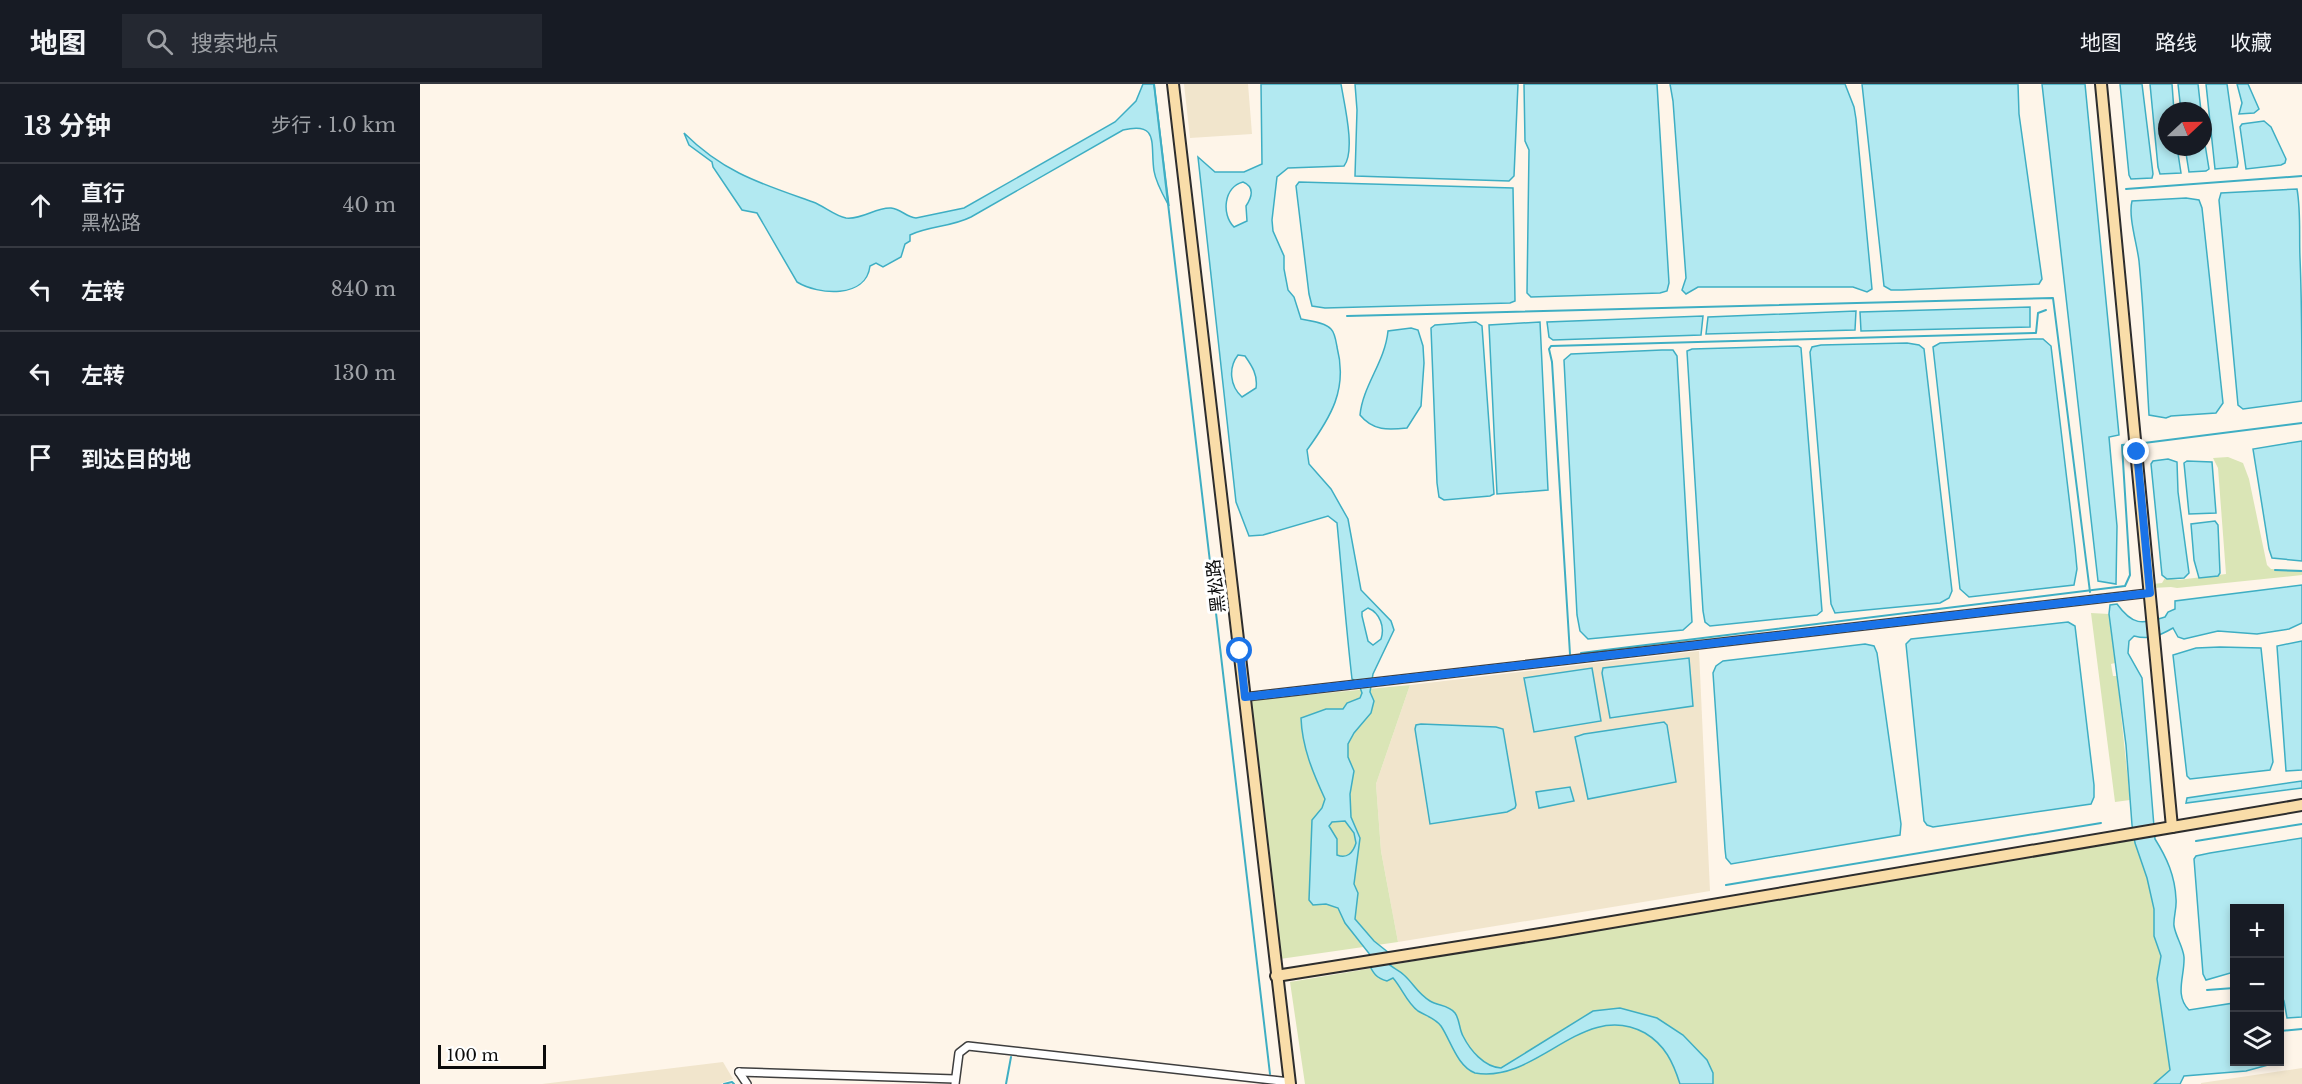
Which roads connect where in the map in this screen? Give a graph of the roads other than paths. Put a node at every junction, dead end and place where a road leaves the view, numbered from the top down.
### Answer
1 (1173, 84) edge
2 (2101, 84) edge
3 (2150, 593) junction
4 (1245, 697) junction
5 (2302, 805) edge
6 (2172, 826) junction
7 (1276, 976) junction
8 (955, 1082) edge
9 (1290, 1083) edge
10 (747, 1084) edge

1 - 4 street, 黑松路
2 - 3 street
3 - 4 street
3 - 6 street
4 - 7 street, 黑松路
5 - 6 street
6 - 7 street
7 - 9 street, 黑松路
8 - 9 street
8 - 10 street

